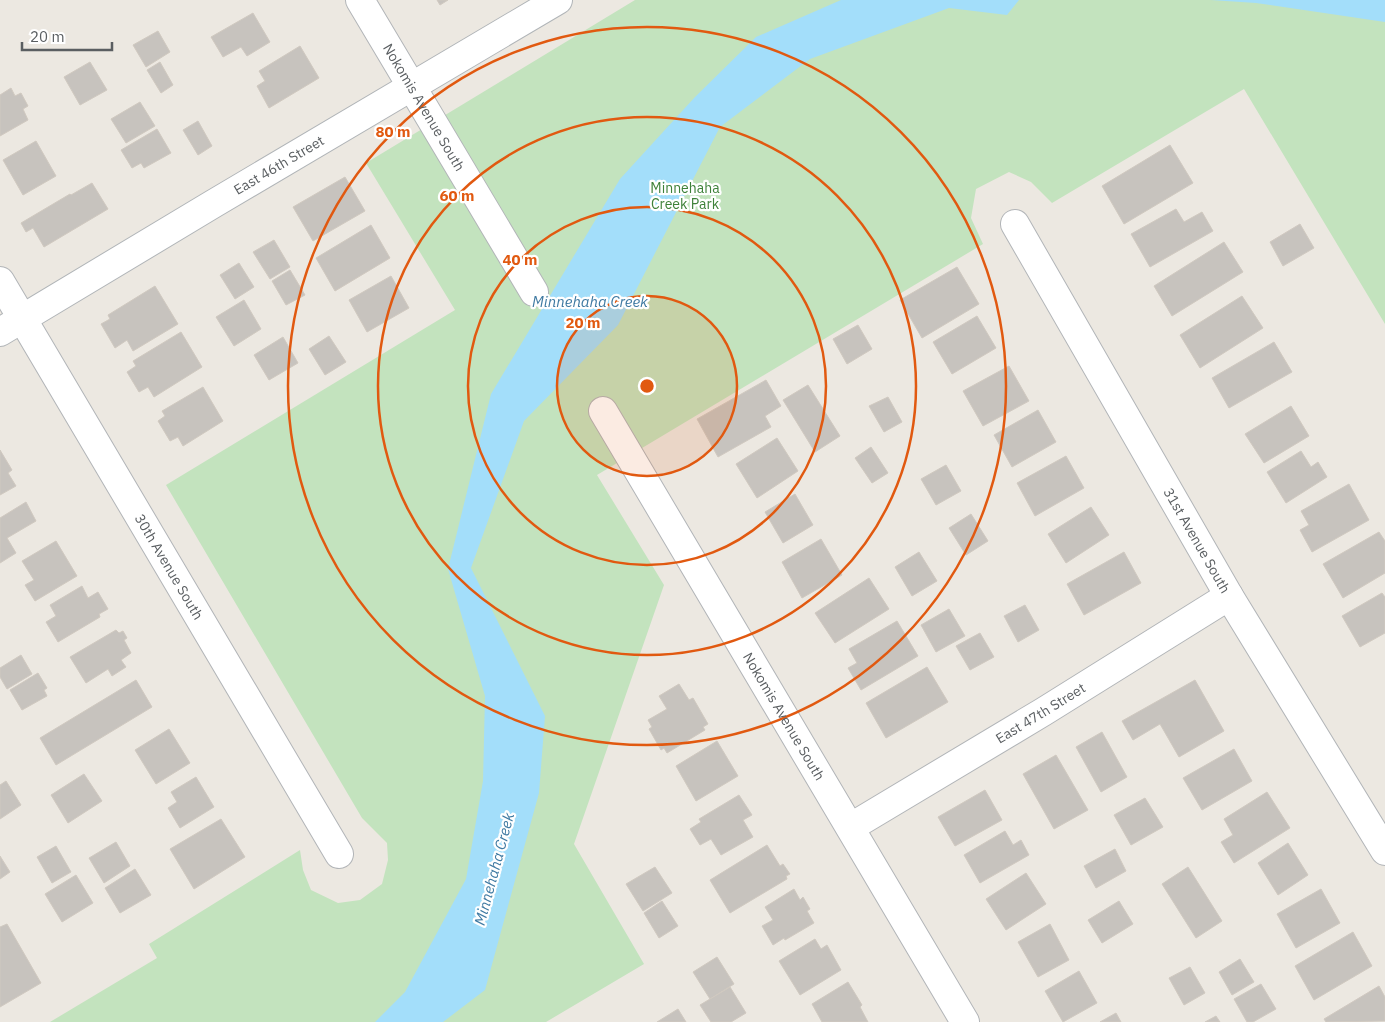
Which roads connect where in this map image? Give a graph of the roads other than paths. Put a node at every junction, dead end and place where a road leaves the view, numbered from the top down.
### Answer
1 (360, 0) edge
2 (558, 0) edge
3 (411, 87) junction
4 (1015, 224) dead end
5 (0, 281) edge
6 (534, 292) dead end
7 (11, 325) edge
8 (604, 411) dead end
9 (1229, 596) junction
10 (851, 827) junction
11 (1385, 851) edge
12 (339, 854) dead end
13 (965, 1022) edge

1 - 3 street, Nokomis Avenue South
2 - 3 street, East 46th Street
3 - 6 street, Nokomis Avenue South
3 - 7 street, East 46th Street
4 - 9 street, 31st Avenue South
5 - 7 street, 30th Avenue South
7 - 12 street, 30th Avenue South
8 - 10 street, Nokomis Avenue South
9 - 10 street, East 47th Street
9 - 11 street, 31st Avenue South
10 - 13 street, Nokomis Avenue South

